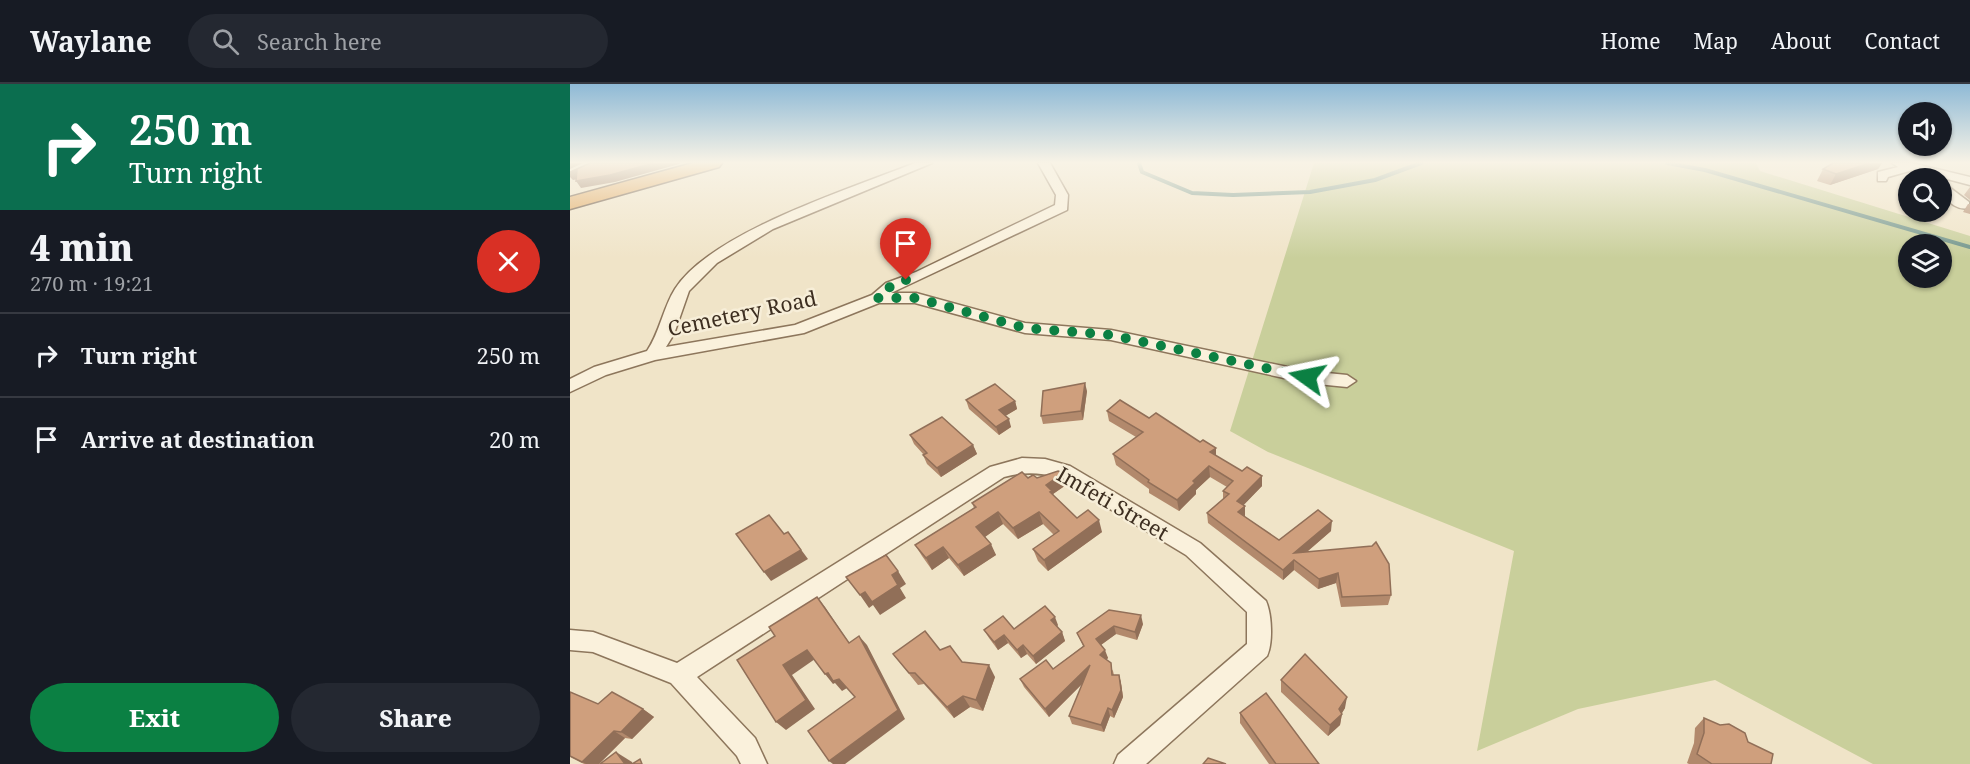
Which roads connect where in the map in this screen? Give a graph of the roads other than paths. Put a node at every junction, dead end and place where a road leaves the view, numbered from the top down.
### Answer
1 (600, 195) edge
2 (846, 195) edge
3 (1062, 195) edge
4 (1952, 197) edge
5 (570, 203) edge
6 (1964, 205) dead end
7 (877, 298) junction
8 (653, 355) junction
9 (1347, 381) dead end
10 (570, 386) edge
11 (570, 640) edge
12 (679, 675) junction
13 (754, 764) edge
14 (1127, 764) edge

1 - 5 highway
2 - 8 street
3 - 7 street
4 - 6 street
7 - 8 street, Cemetery Road
7 - 9 street, Cemetery Road
8 - 10 street, Cemetery Road
11 - 12 street
12 - 13 street
12 - 14 street, Imfeti Street

